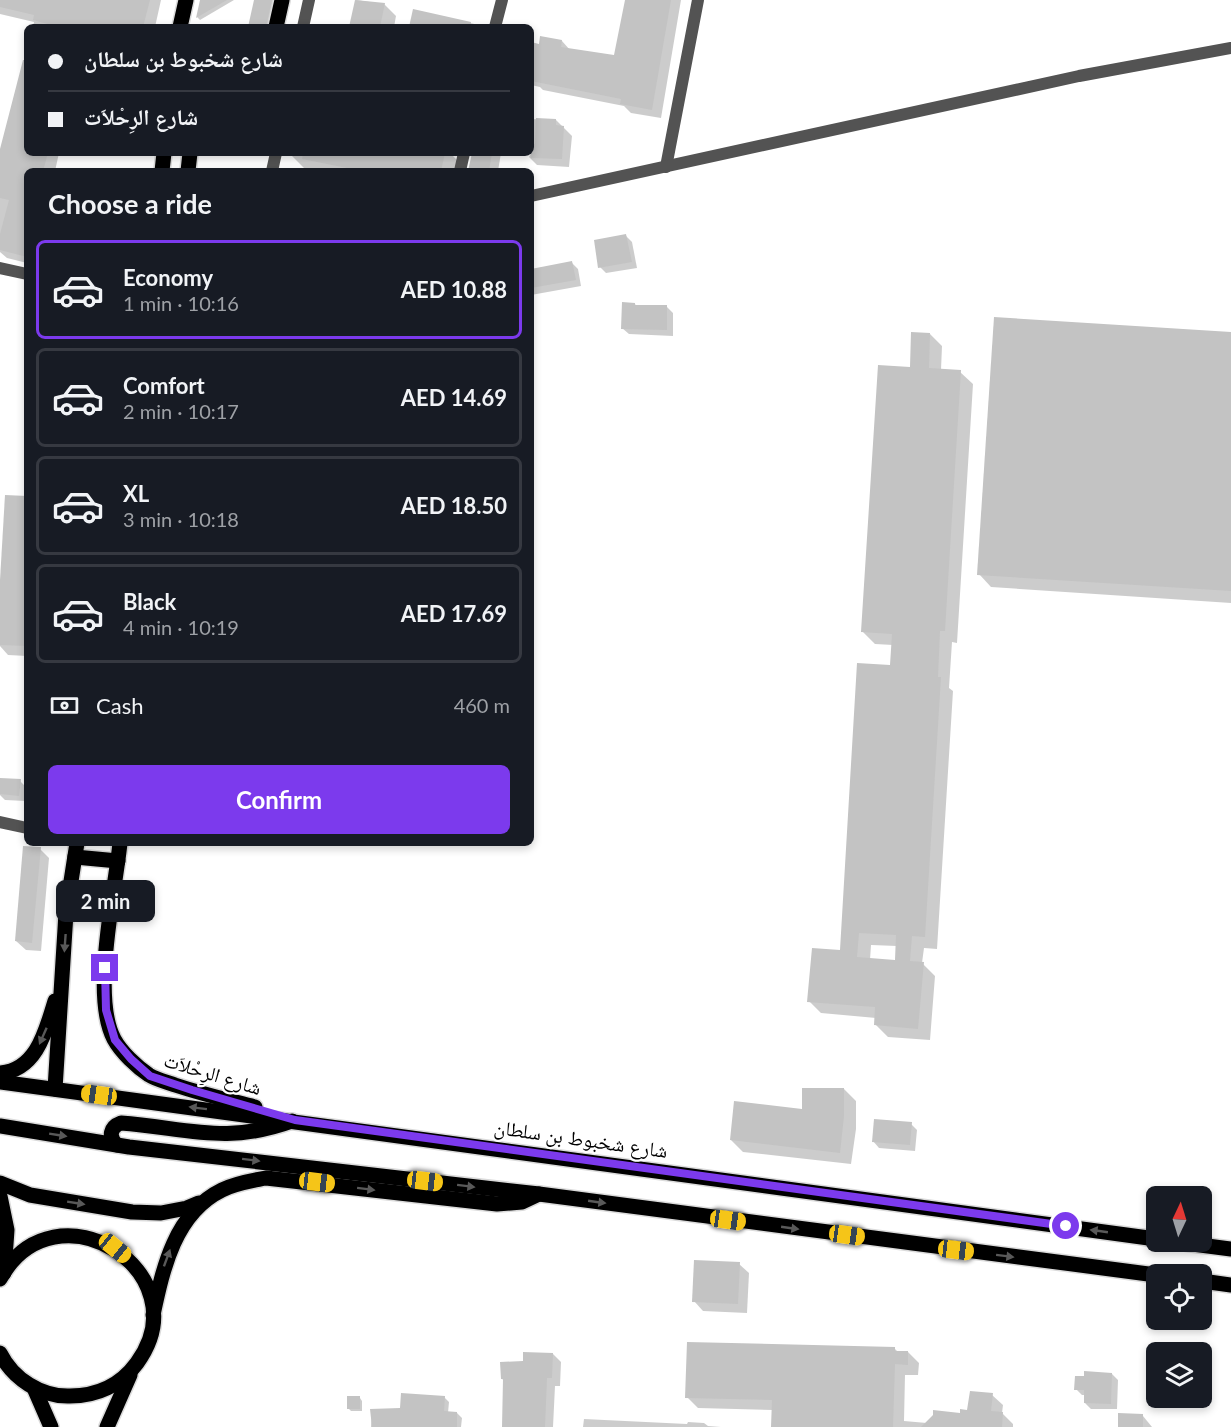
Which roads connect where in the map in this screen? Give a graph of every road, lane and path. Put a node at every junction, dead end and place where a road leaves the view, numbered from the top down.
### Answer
1 (186, 0) edge
2 (282, 0) edge
3 (309, 0) edge
4 (502, 0) edge
5 (698, 0) edge
6 (181, 24) edge
7 (277, 24) edge
8 (304, 24) edge
9 (496, 24) edge
10 (1231, 48) edge
11 (666, 167) junction
12 (534, 195) edge
13 (0, 268) edge
14 (24, 273) edge
15 (0, 822) edge
16 (24, 827) edge
17 (120, 846) edge
18 (76, 850) edge
19 (118, 861) junction
20 (62, 981) junction
21 (0, 1073) edge
22 (0, 1082) edge
23 (56, 1089) junction
24 (295, 1120) junction
25 (0, 1126) edge
26 (117, 1145) junction
27 (0, 1183) edge
28 (539, 1194) junction
29 (0, 1196) edge
30 (205, 1200) junction
31 (1146, 1238) edge
32 (1212, 1247) edge
33 (1231, 1249) edge
34 (1146, 1274) edge
35 (2, 1276) edge
36 (1212, 1282) edge
37 (1231, 1285) edge
38 (153, 1315) junction
39 (0, 1353) edge
40 (134, 1368) junction
41 (34, 1388) junction
42 (51, 1427) edge
43 (106, 1427) edge

1 - 6 main road
2 - 7 main road
3 - 8 street
4 - 9 street
5 - 11 street
10 - 11 street
11 - 12 street
13 - 14 street
15 - 16 street
17 - 19 main road, شارع الرِحْلاَت
18 - 19 main road
18 -> 20 main road
19 - 24 main road, شارع الرِحْلاَت
20 -> 21 main road
20 - 23 main road
22 - 23 main road, شارع شخبوط بن سلطان
24 -> 23 main road, شارع شخبوط بن سلطان
24 - 26 main road
31 -> 24 main road, شارع شخبوط بن سلطان
25 -> 26 main road
26 -> 28 main road
27 -> 30 main road
30 -> 28 main road
28 -> 34 main road
29 - 35 main road
38 -> 30 main road
32 - 33 main road
35 - 38 main road
36 - 37 main road
38 - 40 main road
39 - 41 main road
40 - 41 main road
40 - 43 main road
41 - 42 main road

